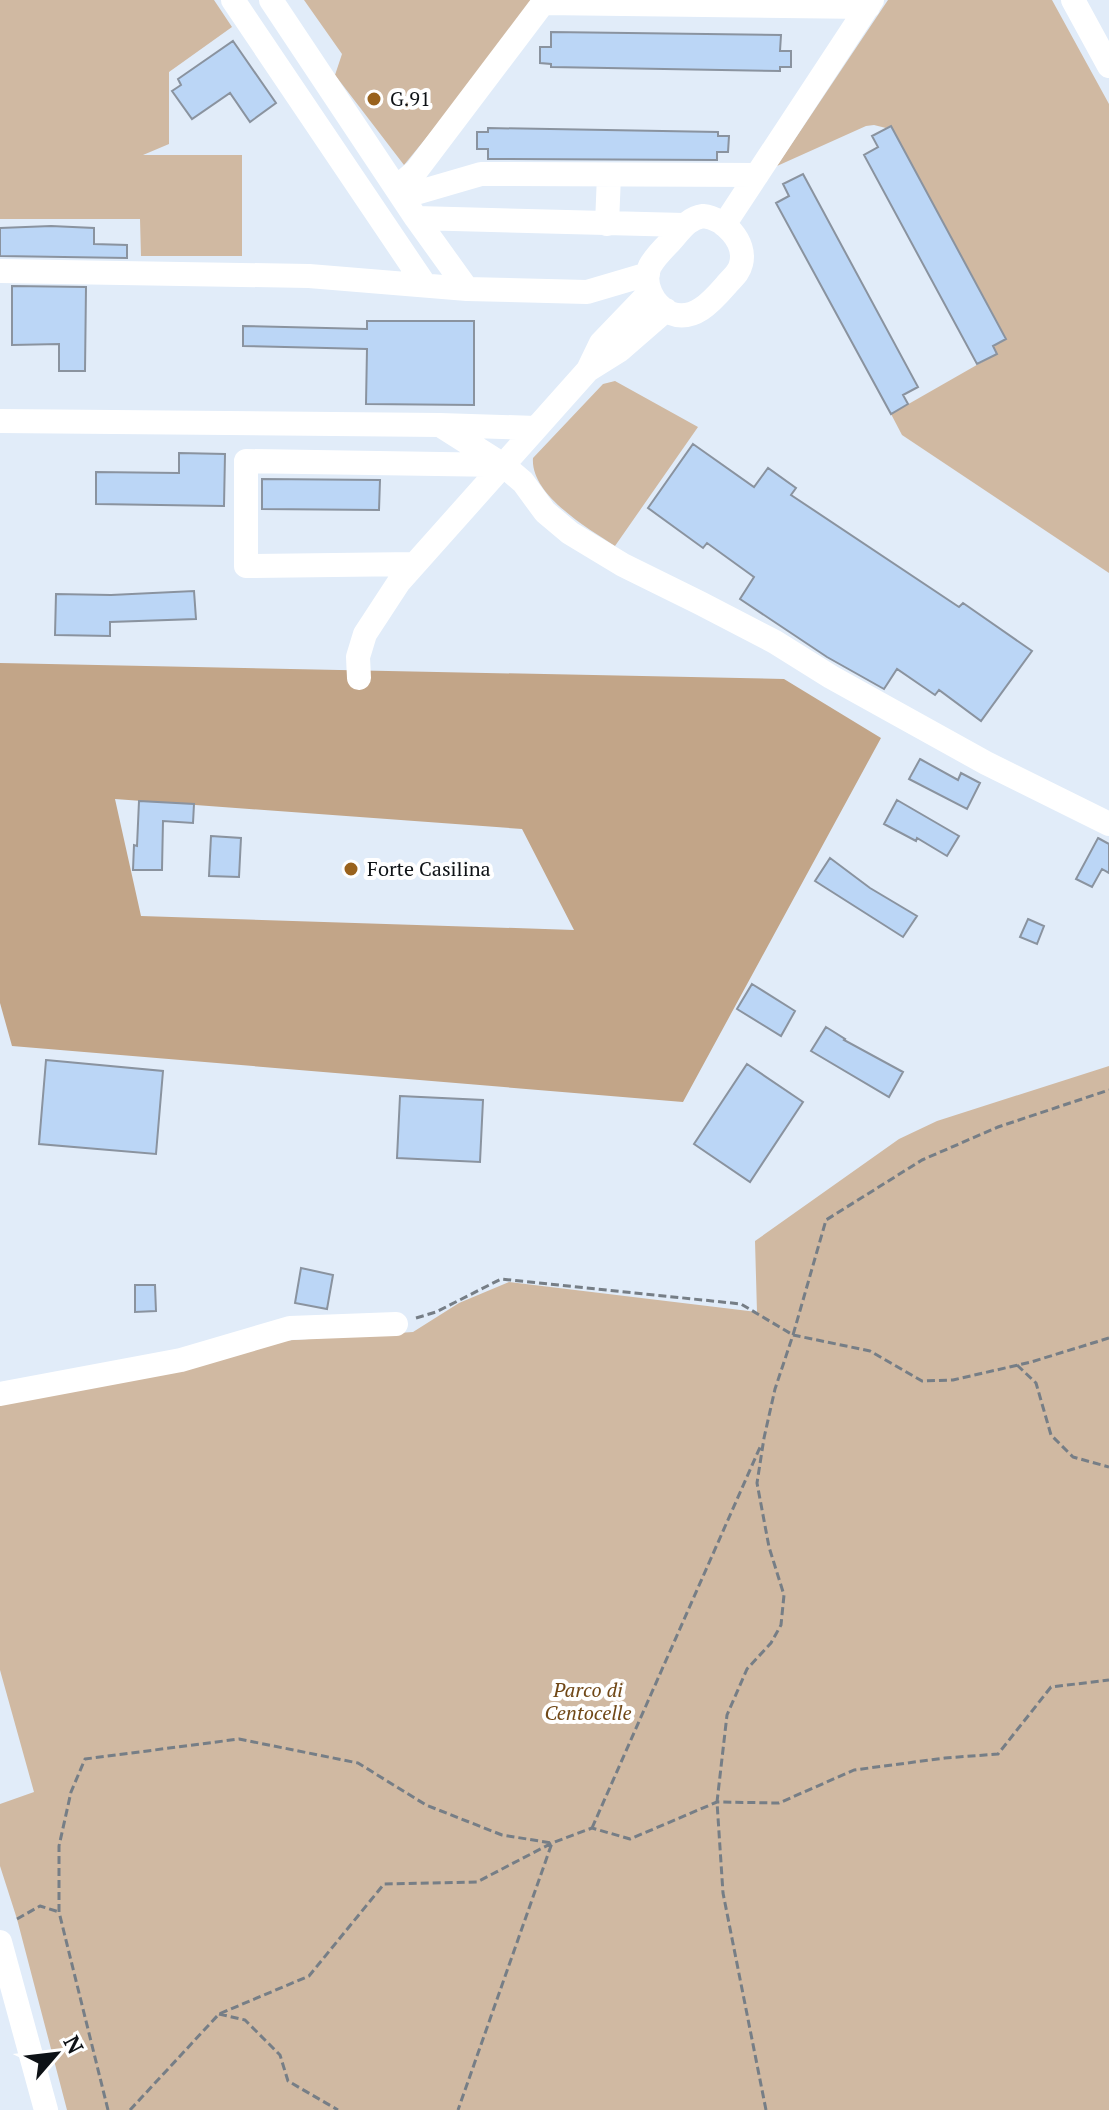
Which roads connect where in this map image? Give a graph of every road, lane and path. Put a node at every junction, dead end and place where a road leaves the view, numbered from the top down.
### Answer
1 (233, 0) edge
2 (271, 0) edge
3 (1073, 0) edge
4 (870, 3) edge
5 (1109, 66) edge
6 (374, 155) junction
7 (349, 172) junction
8 (609, 175) junction
9 (757, 175) junction
10 (399, 192) junction
11 (416, 218) junction
12 (607, 224) junction
13 (684, 225) junction
14 (724, 225) junction
15 (0, 271) edge
16 (425, 285) junction
17 (467, 289) junction
18 (587, 292) junction
19 (655, 292) junction
20 (625, 317) junction
21 (588, 370) junction
22 (0, 421) edge
23 (440, 425) junction
24 (536, 428) junction
25 (503, 465) junction
26 (415, 564) junction
27 (359, 678) dead end
28 (1109, 824) edge
29 (1109, 1090) edge
30 (396, 1324) joint
31 (793, 1335) junction
32 (1109, 1338) edge
33 (1017, 1365) junction
34 (0, 1394) edge
35 (764, 1438) junction
36 (1109, 1467) edge
37 (1109, 1680) edge
38 (717, 1802) junction
39 (592, 1828) junction
40 (552, 1843) junction
41 (59, 1912) junction
42 (17, 1919) dead end
43 (0, 1942) edge
44 (219, 2014) junction
45 (46, 2110) edge
46 (108, 2110) edge
47 (130, 2110) edge
48 (338, 2110) edge
49 (458, 2110) edge
50 (766, 2110) edge

1 - 7 street
2 - 6 street
3 - 5 street
4 - 9 street
4 - 10 street
6 - 7 street
6 - 10 street
7 - 16 street
8 - 9 street
8 - 10 street
8 - 12 street
9 - 14 street
10 - 11 street
11 - 12 street
11 - 17 street
12 - 13 street
13 - 14 street
13 - 19 street
14 - 19 street
15 - 16 street
16 - 17 street
17 - 18 street
18 - 19 street
18 - 20 street
19 - 20 street
19 - 21 street
20 - 21 street
21 - 24 street
22 - 23 street
23 - 24 street
23 - 25 street
24 - 25 street
25 - 26 street
25 - 26 street
25 - 28 street
26 - 27 street
29 - 31 path
30 - 31 path
30 - 34 street
31 - 33 path
31 - 35 path
32 - 33 path
33 - 36 path
35 - 38 path
35 - 39 path
37 - 38 path
38 - 39 path
38 - 50 path
39 - 40 path
40 - 41 path
40 - 44 path
40 - 49 path
41 - 42 path
41 - 46 path
43 - 45 street
44 - 47 path
44 - 48 path

